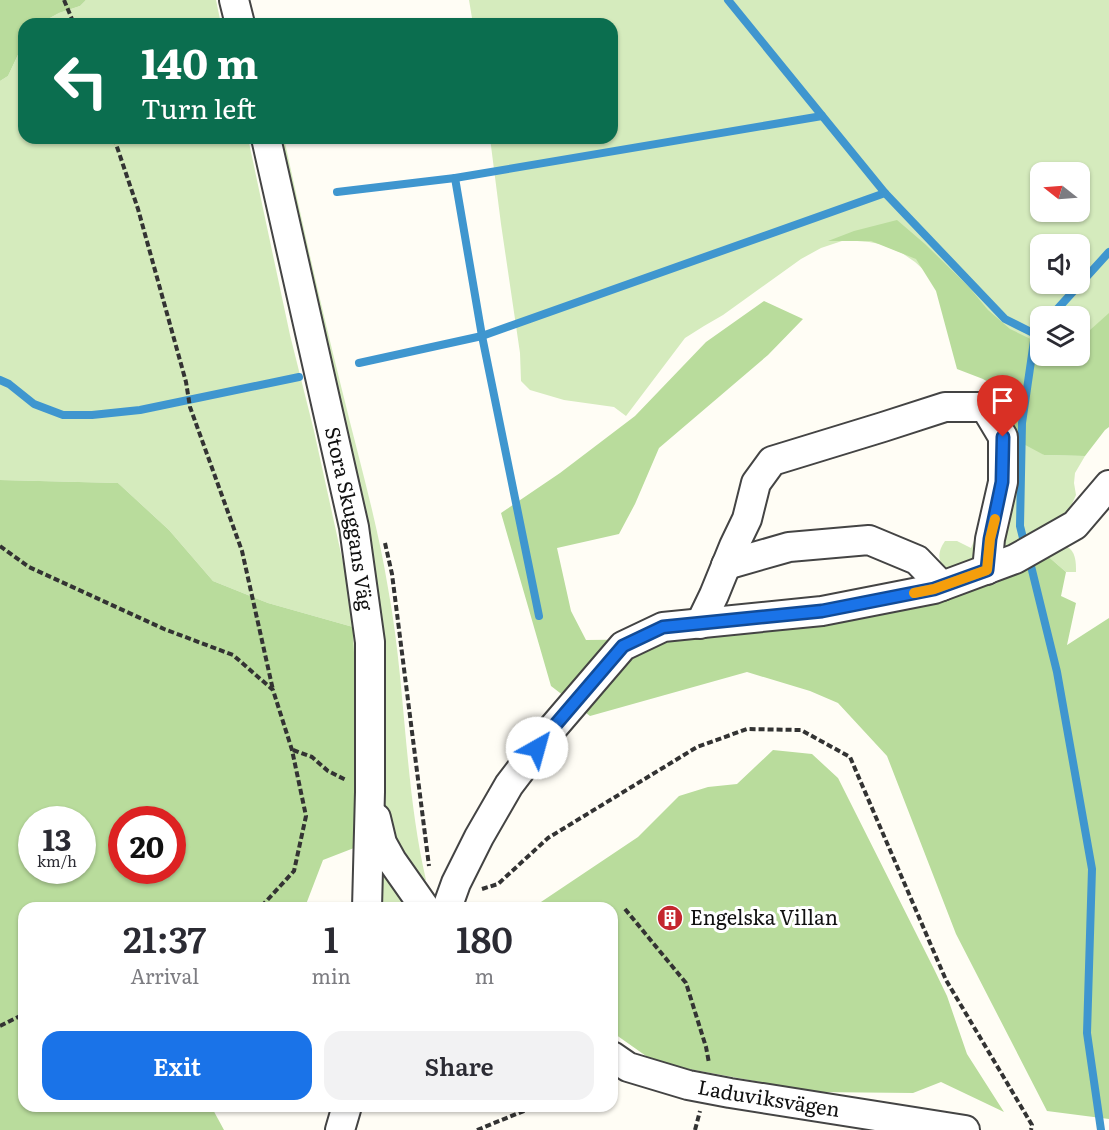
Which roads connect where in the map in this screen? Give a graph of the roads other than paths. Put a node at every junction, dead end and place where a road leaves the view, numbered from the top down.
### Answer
1 (234, 0) edge
2 (238, 18) edge
3 (267, 144) edge
4 (1109, 485) edge
5 (726, 565) junction
6 (987, 570) junction
7 (942, 586) junction
8 (700, 624) junction
9 (370, 792) junction
10 (367, 902) edge
11 (421, 902) edge
12 (449, 902) edge
13 (618, 1060) edge
14 (345, 1112) edge
15 (340, 1130) edge
16 (965, 1130) edge

1 - 2 street
3 - 9 street, Stora Skuggans Väg
4 - 6 street
5 - 6 street
5 - 7 street
5 - 8 street
6 - 7 street
7 - 8 street
8 - 12 street
9 - 10 street, Stora Skuggans Väg
9 - 11 street
13 - 16 street, Laduviksvägen
14 - 15 street

